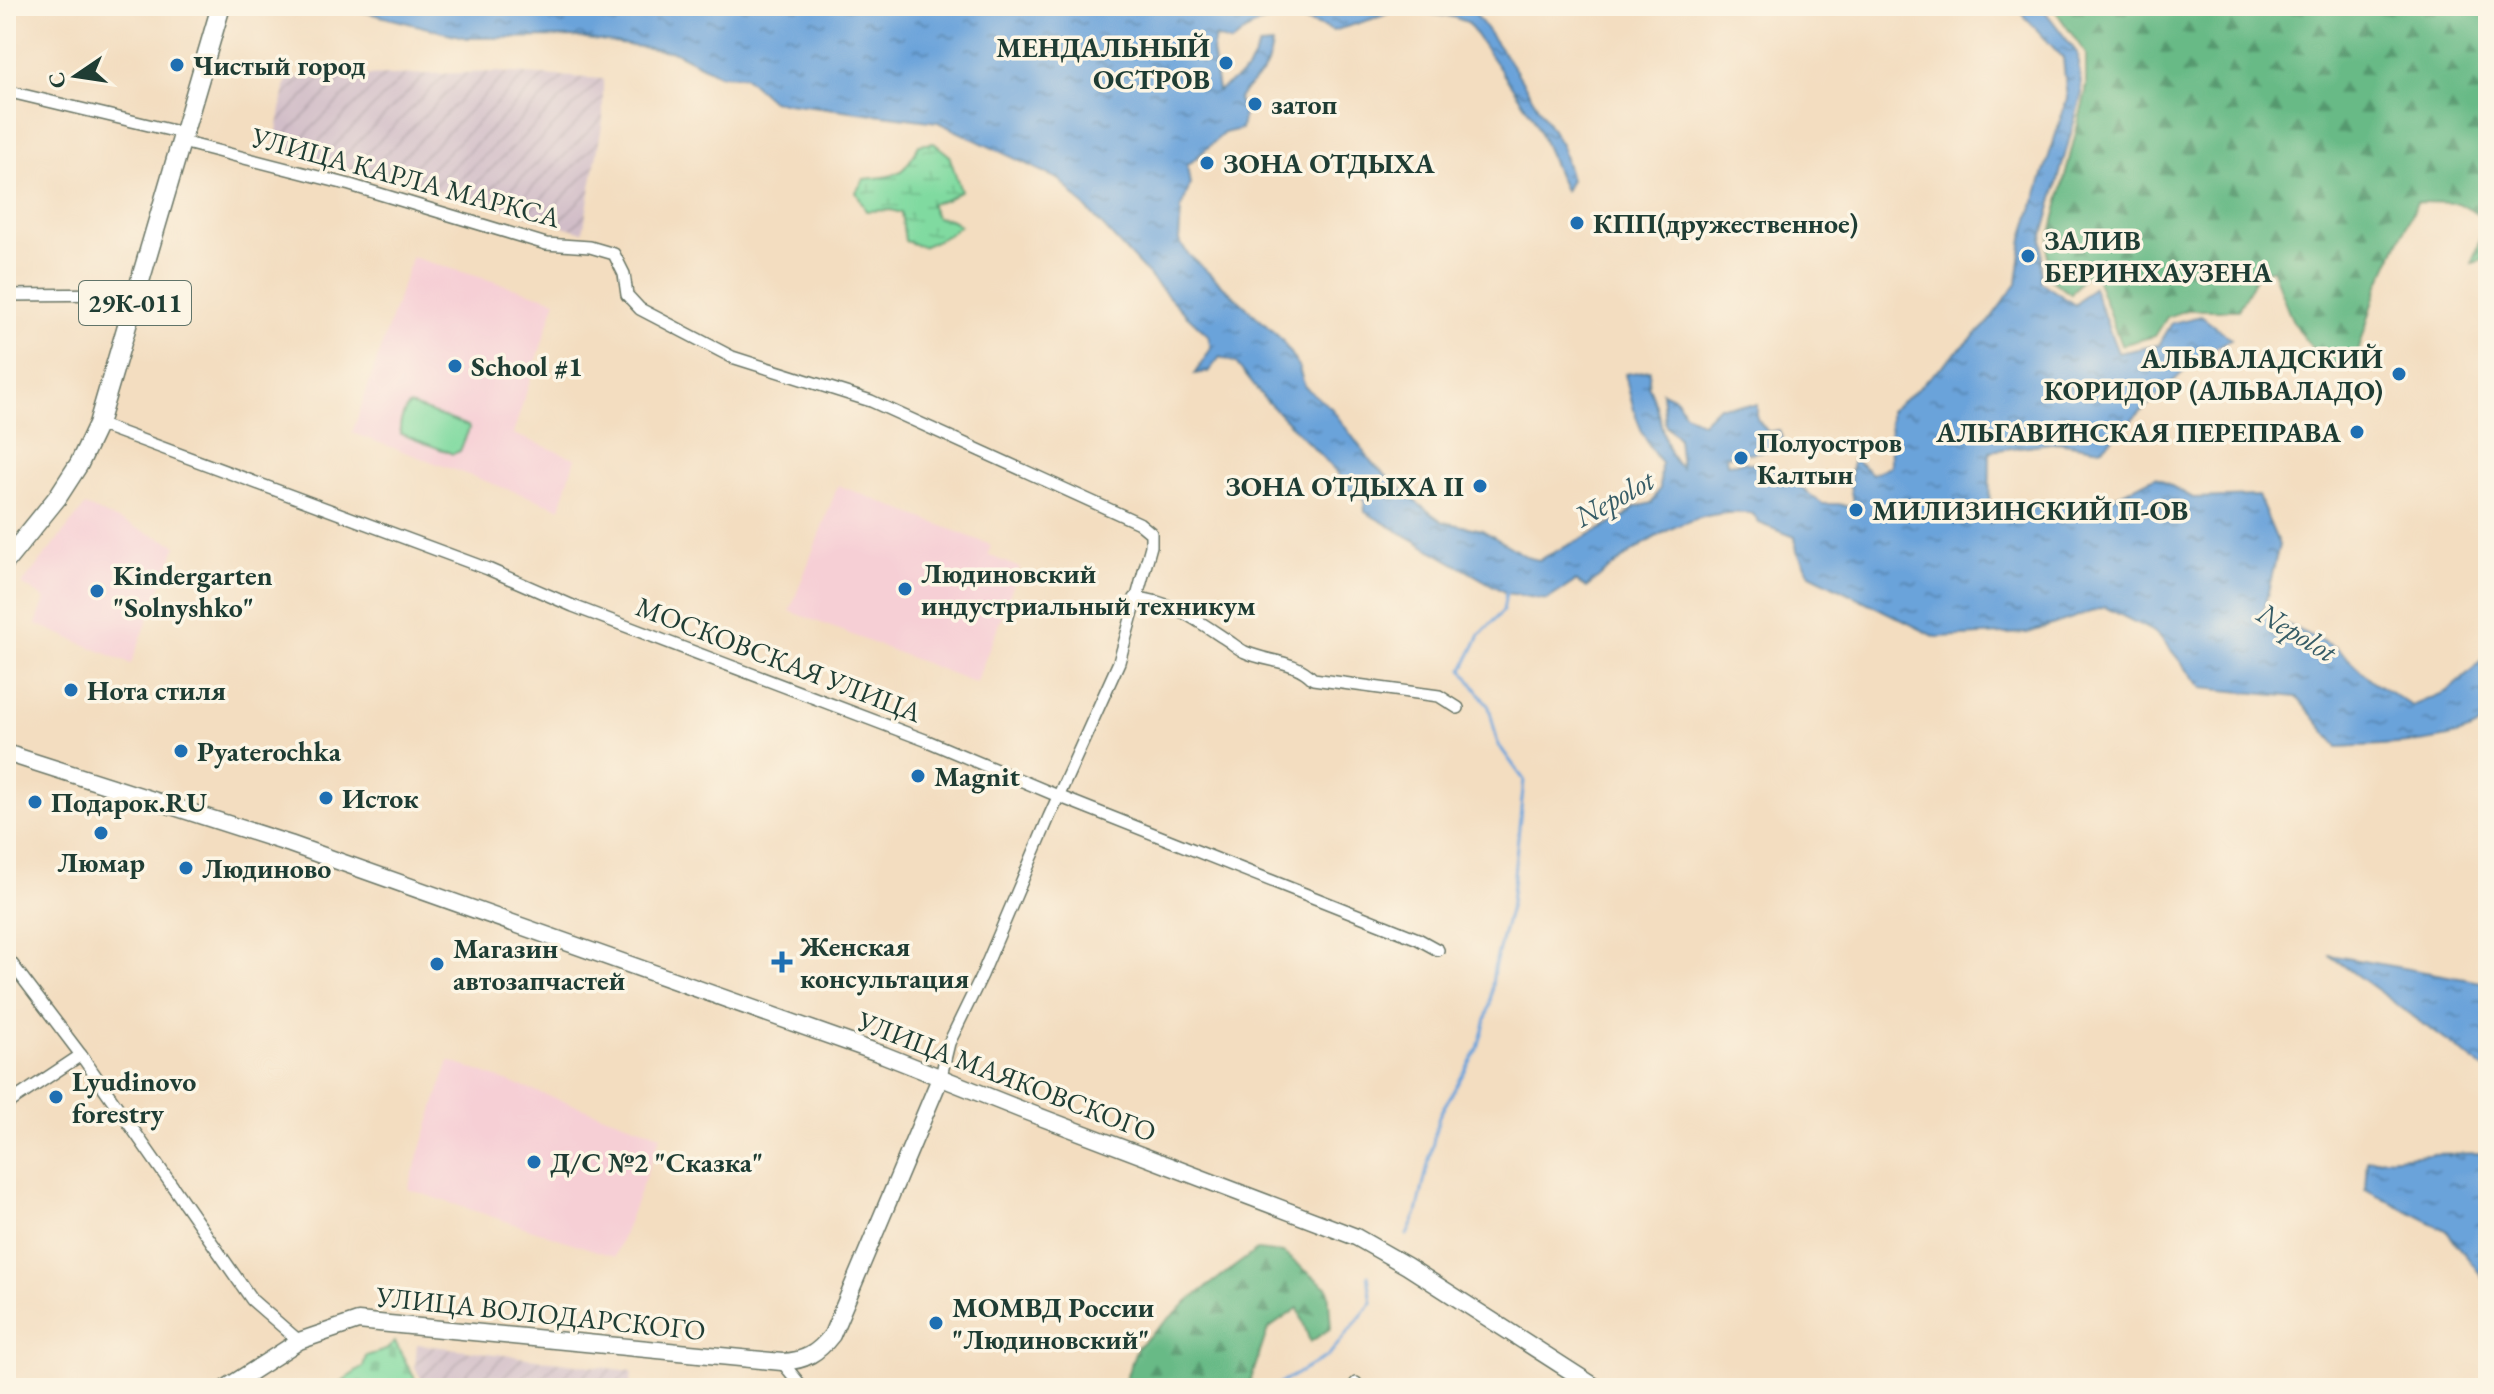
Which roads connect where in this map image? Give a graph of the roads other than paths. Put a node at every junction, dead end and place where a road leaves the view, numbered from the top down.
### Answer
1 (218, 14) edge
2 (6, 91) edge
3 (182, 142) junction
4 (6, 295) edge
5 (136, 302) junction
6 (98, 424) junction
7 (6, 561) edge
8 (1135, 598) junction
9 (1458, 708) dead end
10 (6, 753) edge
11 (1058, 796) junction
12 (1438, 950) dead end
13 (6, 956) edge
14 (81, 1055) junction
15 (941, 1076) junction
16 (6, 1105) edge
17 (299, 1341) junction
18 (782, 1362) junction
19 (226, 1388) edge
20 (803, 1388) edge
21 (1597, 1388) edge

1 - 3 main road, 29К-011
2 - 3 street, УЛИЦА КАРЛА МАРКСА
3 - 5 main road, 29К-011
3 - 8 street, УЛИЦА КАРЛА МАРКСА
4 - 5 street
5 - 6 main road, 29К-011
6 - 7 main road, 29К-011
6 - 11 street, МОСКОВСКАЯ УЛИЦА
8 - 9 street
8 - 11 street
10 - 15 street, УЛИЦА МАЯКОВСКОГО
11 - 12 street, МОСКОВСКАЯ УЛИЦА
11 - 15 street
13 - 14 street
14 - 16 street
14 - 17 street
15 - 18 street, УЛИЦА ВОЛОДАРСКОГО
15 - 21 street, УЛИЦА МАЯКОВСКОГО
17 - 18 street, УЛИЦА ВОЛОДАРСКОГО
17 - 19 street, УЛИЦА ВОЛОДАРСКОГО
18 - 20 street

